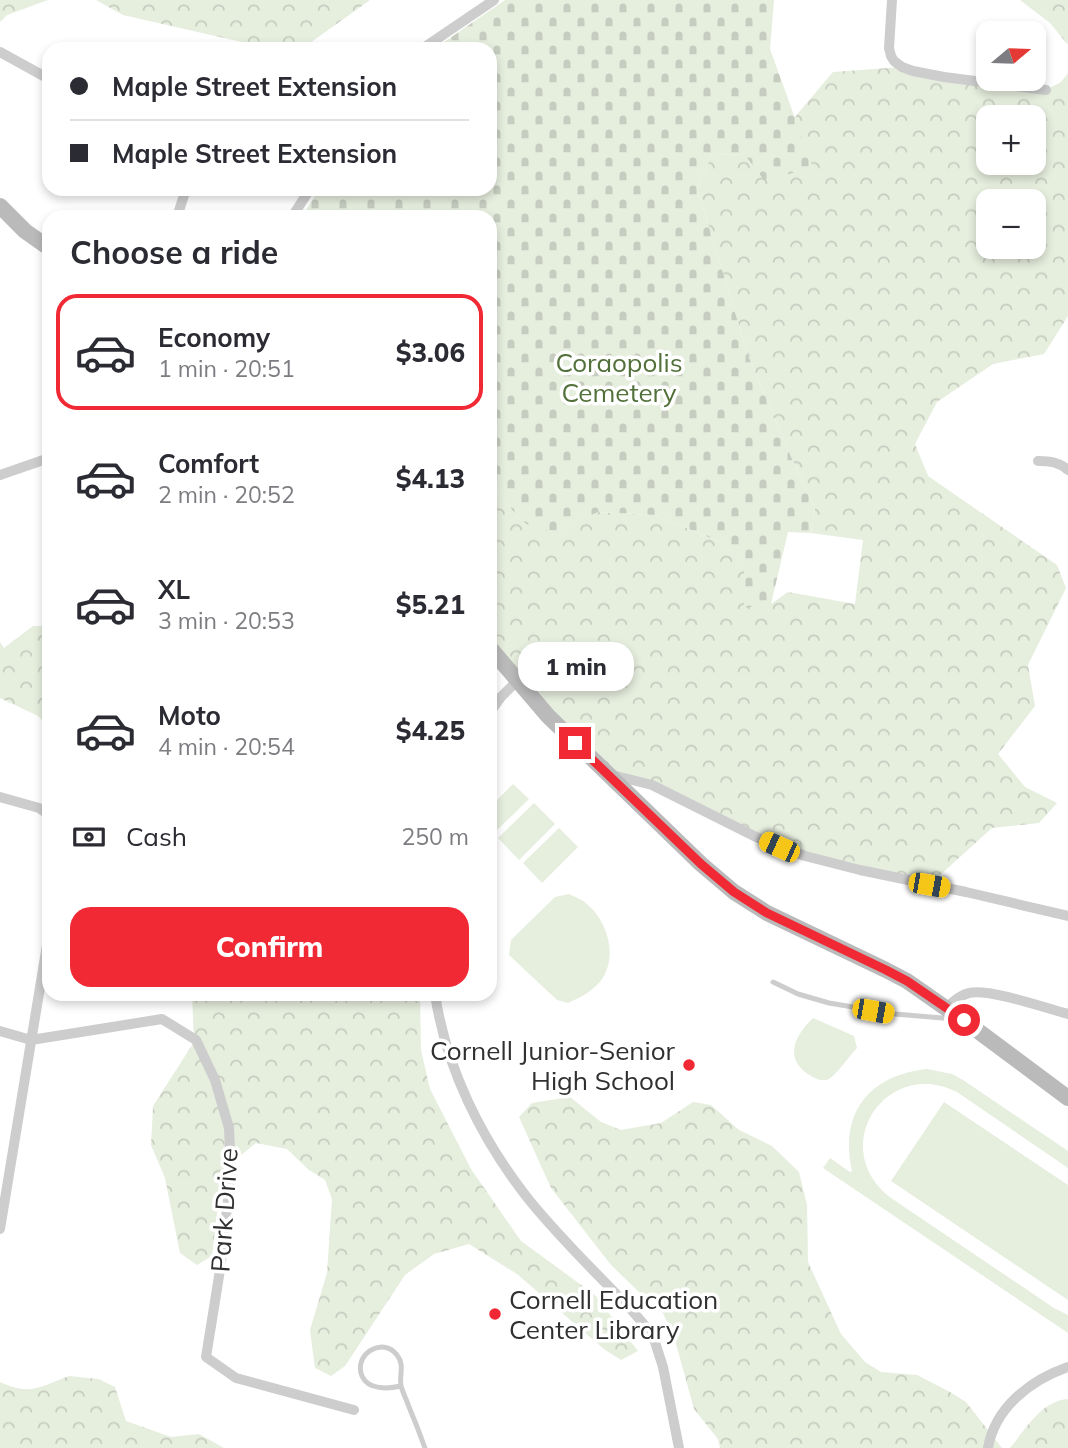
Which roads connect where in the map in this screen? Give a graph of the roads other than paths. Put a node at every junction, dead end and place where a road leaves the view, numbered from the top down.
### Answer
1 (494, 0) edge
2 (892, 0) edge
3 (432, 42) edge
4 (0, 51) edge
5 (42, 75) edge
6 (976, 81) edge
7 (0, 206) edge
8 (42, 243) edge
9 (42, 460) edge
10 (1038, 461) dead end
11 (1068, 470) edge
12 (0, 475) edge
13 (497, 657) edge
14 (517, 681) junction
15 (497, 702) edge
16 (608, 775) junction
17 (0, 797) edge
18 (42, 810) edge
19 (1068, 916) edge
20 (42, 975) edge
21 (773, 982) dead end
22 (436, 1001) edge
23 (946, 1008) junction
24 (1068, 1014) edge
25 (964, 1020) junction
26 (0, 1031) edge
27 (31, 1040) junction
28 (1068, 1098) edge
29 (0, 1229) edge
30 (1068, 1367) edge
31 (401, 1386) junction
32 (354, 1410) dead end
33 (425, 1448) edge
34 (679, 1448) edge
35 (988, 1448) edge

1 - 3 street
2 - 6 street
4 - 5 street
7 - 8 street
9 - 12 street
10 - 11 street
13 - 14 street
14 - 15 street
14 - 16 street
16 - 19 street
16 - 23 street
17 - 18 street
20 - 27 street
21 - 25 lane
22 - 34 street
23 - 24 street
23 - 25 street
25 - 28 street
26 - 27 street
27 - 29 street
27 - 32 street, Park Drive
30 - 35 street
31 - 31 lane
31 - 33 lane

